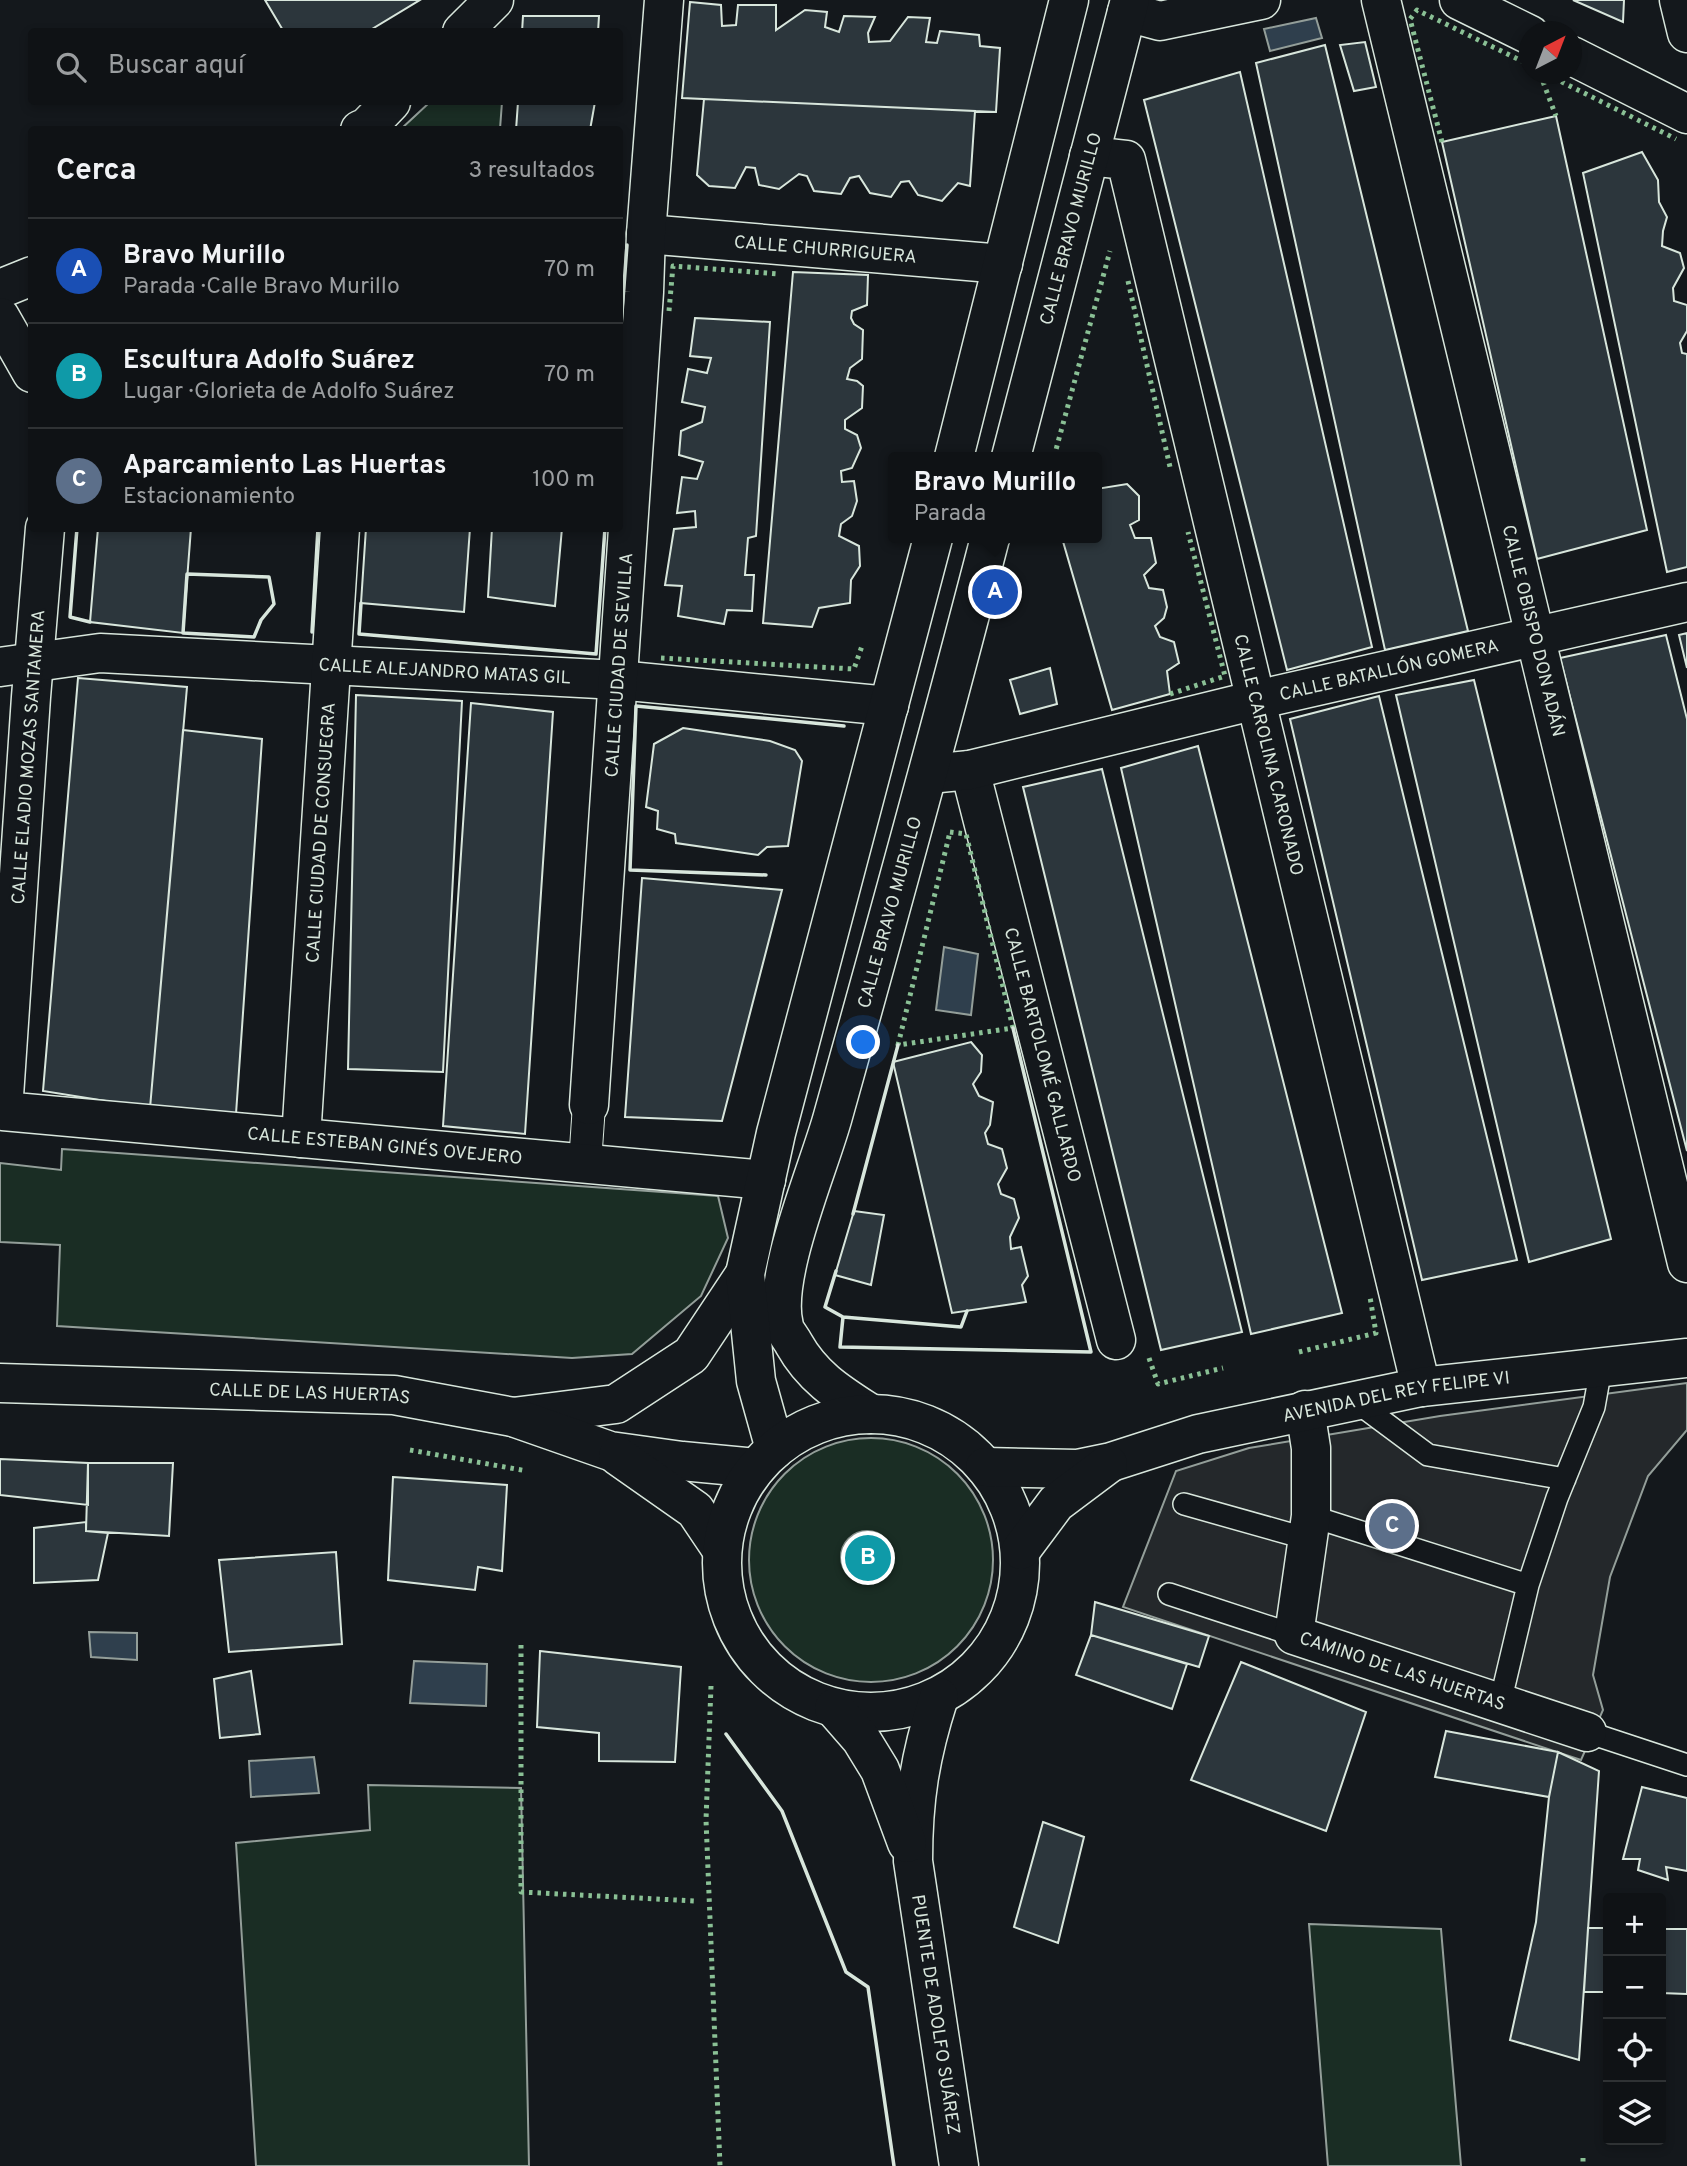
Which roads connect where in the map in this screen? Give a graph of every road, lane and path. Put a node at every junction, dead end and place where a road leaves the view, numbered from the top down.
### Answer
1 (494, 0) edge
2 (664, 0) edge
3 (1069, 0) edge
4 (1261, 0) edge
5 (1381, 0) edge
6 (1459, 0) edge
7 (1679, 0) edge
8 (1128, 6) edge
9 (466, 28) edge
10 (1519, 30) edge
11 (1687, 33) edge
12 (1582, 61) edge
13 (1687, 114) edge
14 (1089, 156) junction
15 (646, 234) junction
16 (1003, 264) junction
17 (28, 278) edge
18 (0, 289) edge
19 (0, 317) edge
20 (28, 366) edge
21 (955, 452) edge
22 (1012, 452) edge
23 (44, 532) edge
24 (340, 532) edge
25 (932, 543) edge
26 (989, 543) edge
27 (1687, 602) edge
28 (1536, 636) junction
29 (331, 664) junction
30 (18, 665) edge
31 (618, 680) junction
32 (1255, 700) junction
33 (889, 706) junction
34 (970, 770) junction
35 (929, 774) junction
36 (589, 1105) joint
37 (4, 1111) joint
38 (301, 1138) junction
39 (585, 1163) junction
40 (766, 1180) junction
41 (1687, 1263) edge
42 (745, 1274) junction
43 (1116, 1340) dead end
44 (1687, 1358) edge
45 (1601, 1368) junction
46 (0, 1383) edge
47 (1421, 1387) junction
48 (1354, 1400) junction
49 (1305, 1410) junction
50 (871, 1414) junction
51 (513, 1417) junction
52 (610, 1451) junction
53 (765, 1458) junction
54 (1111, 1462) junction
55 (985, 1467) junction
56 (1565, 1479) junction
57 (1184, 1504) dead end
58 (1310, 1527) junction
59 (722, 1550) junction
60 (1021, 1550) junction
61 (1528, 1585) junction
62 (1169, 1594) dead end
63 (1294, 1635) junction
64 (939, 1697) junction
65 (1500, 1703) junction
66 (834, 1708) junction
67 (1587, 1732) joint
68 (1687, 1765) edge
69 (914, 1868) junction
70 (959, 2166) edge

1 - 9 street
2 - 15 street, CALLE CIUDAD DE SEVILLA
3 - 16 street
4 - 8 street
5 - 28 street, CALLE OBISPO DON ADÁN
6 - 10 street
7 - 11 street
8 - 14 street, CALLE BRAVO MURILLO
12 - 13 street
14 - 22 street, CALLE BRAVO MURILLO
14 - 32 street, CALLE CAROLINA CARONADO
15 - 16 street, CALLE CHURRIGUERA
15 - 31 street, CALLE CIUDAD DE SEVILLA
16 - 21 street
17 - 18 street
19 - 20 street
23 - 30 street, CALLE ELADIO MOZAS SANTAMERA
24 - 29 street, CALLE CIUDAD DE CONSUEGRA
25 - 33 street
26 - 35 street, CALLE BRAVO MURILLO
27 - 28 street, CALLE BATALLÓN GOMERA
28 - 32 street, CALLE BATALLÓN GOMERA
28 - 41 street, CALLE OBISPO DON ADÁN
29 - 30 street, CALLE ALEJANDRO MATAS GIL
29 - 31 street, CALLE ALEJANDRO MATAS GIL
29 - 38 street, CALLE CIUDAD DE CONSUEGRA
30 - 37 street, CALLE ELADIO MOZAS SANTAMERA
31 - 33 street, CALLE ALEJANDRO MATAS GIL
31 - 36 street, CALLE CIUDAD DE SEVILLA
32 - 34 street, CALLE BATALLÓN GOMERA
32 - 47 street, CALLE CAROLINA CARONADO
33 - 40 street
34 - 35 street, CALLE BATALLÓN GOMERA
34 - 43 street, CALLE BARTOLOMÉ GALLARDO
35 - 50 street, CALLE BRAVO MURILLO
36 - 39 street, CALLE CIUDAD DE SEVILLA
37 - 38 street, CALLE ESTEBAN GINÉS OVEJERO
38 - 39 street, CALLE ESTEBAN GINÉS OVEJERO
39 - 40 street, CALLE ESTEBAN GINÉS OVEJERO
40 - 42 street
42 - 51 street
42 - 53 street
44 - 45 street, AVENIDA DEL REY FELIPE VI
45 - 47 street, AVENIDA DEL REY FELIPE VI
45 - 56 lane
46 - 51 street, CALLE DE LAS HUERTAS
47 - 48 street, AVENIDA DEL REY FELIPE VI
48 - 49 street, AVENIDA DEL REY FELIPE VI
48 - 56 lane
49 - 54 street, AVENIDA DEL REY FELIPE VI
49 - 58 street, CAMINO DE LAS HUERTAS
50 - 53 street
50 - 55 street
51 - 52 street, CALLE DE LAS HUERTAS
52 - 53 street
52 - 59 street
53 - 59 street
54 - 55 street
54 - 60 street
55 - 60 street
56 - 61 lane
57 - 58 lane
58 - 61 lane
58 - 63 street, CAMINO DE LAS HUERTAS
59 - 66 street
60 - 64 street
61 - 65 lane
62 - 63 lane
63 - 65 street, CAMINO DE LAS HUERTAS
64 - 66 street
64 - 69 street
65 - 67 street, CAMINO DE LAS HUERTAS
66 - 69 street
67 - 68 lane, CAMINO DE LAS HUERTAS
69 - 70 street, PUENTE DE ADOLFO SUÁREZ

